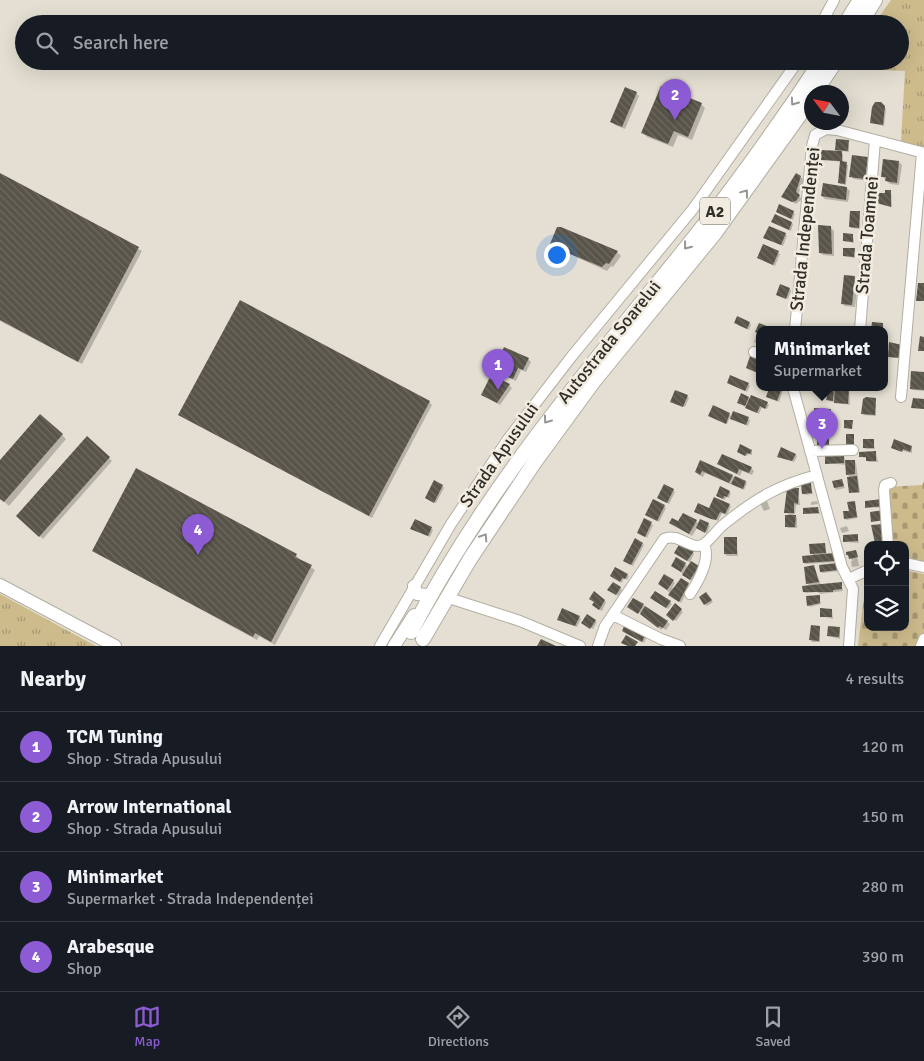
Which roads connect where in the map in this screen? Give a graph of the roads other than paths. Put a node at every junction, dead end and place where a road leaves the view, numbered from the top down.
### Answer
1 (827, 0) edge
2 (834, 0) edge
3 (860, 0) edge
4 (875, 0) edge
5 (824, 15) edge
6 (826, 15) edge
7 (851, 15) edge
8 (866, 15) edge
9 (792, 70) edge
10 (815, 70) edge
11 (830, 70) edge
12 (821, 85) edge
13 (804, 109) edge
14 (875, 140) junction
15 (923, 153) edge
16 (795, 326) edge
17 (860, 326) edge
18 (794, 391) edge
19 (900, 397) dead end
20 (853, 450) dead end
21 (810, 451) junction
22 (817, 475) junction
23 (891, 483) dead end
24 (888, 541) edge
25 (704, 544) junction
26 (470, 560) junction
27 (909, 564) edge
28 (924, 567) edge
29 (864, 572) edge
30 (442, 576) junction
31 (850, 579) junction
32 (0, 584) edge
33 (414, 586) junction
34 (690, 594) dead end
35 (427, 595) junction
36 (452, 599) junction
37 (613, 616) junction
38 (924, 639) edge
39 (94, 641) edge
40 (420, 641) edge
41 (115, 646) edge
42 (380, 646) edge
43 (394, 646) edge
44 (404, 646) edge
45 (580, 646) edge
46 (598, 646) edge
47 (680, 646) edge
48 (849, 646) edge
49 (921, 646) edge

1 - 5 street
2 - 6 street
3 - 7 highway
4 - 8 highway
9 - 33 street, Strada Apusului
10 -> 30 highway, Autostrada Soarelui / A2
11 - 12 highway
26 -> 13 highway, Autostrada Soarelui / A2
14 - 15 street
14 - 16 street, Strada Independenței
14 - 17 street, Strada Toamnei
15 - 19 street
18 - 21 street
20 - 21 street
21 - 22 street
22 - 25 street
22 - 31 street
23 - 24 street
25 - 34 street
25 - 37 street
26 - 36 main road
26 - 40 highway, Autostrada Soarelui / A2
27 - 28 street
29 - 31 street
30 - 35 main road
30 - 40 highway, Autostrada Soarelui / A2
31 - 48 street
32 - 39 main road
33 - 35 main road
33 - 42 street, Strada Apusului
35 - 43 main road
36 - 40 main road
36 - 45 street
37 - 46 street
37 - 47 street
38 - 49 street
39 - 41 main road
40 - 44 main road

